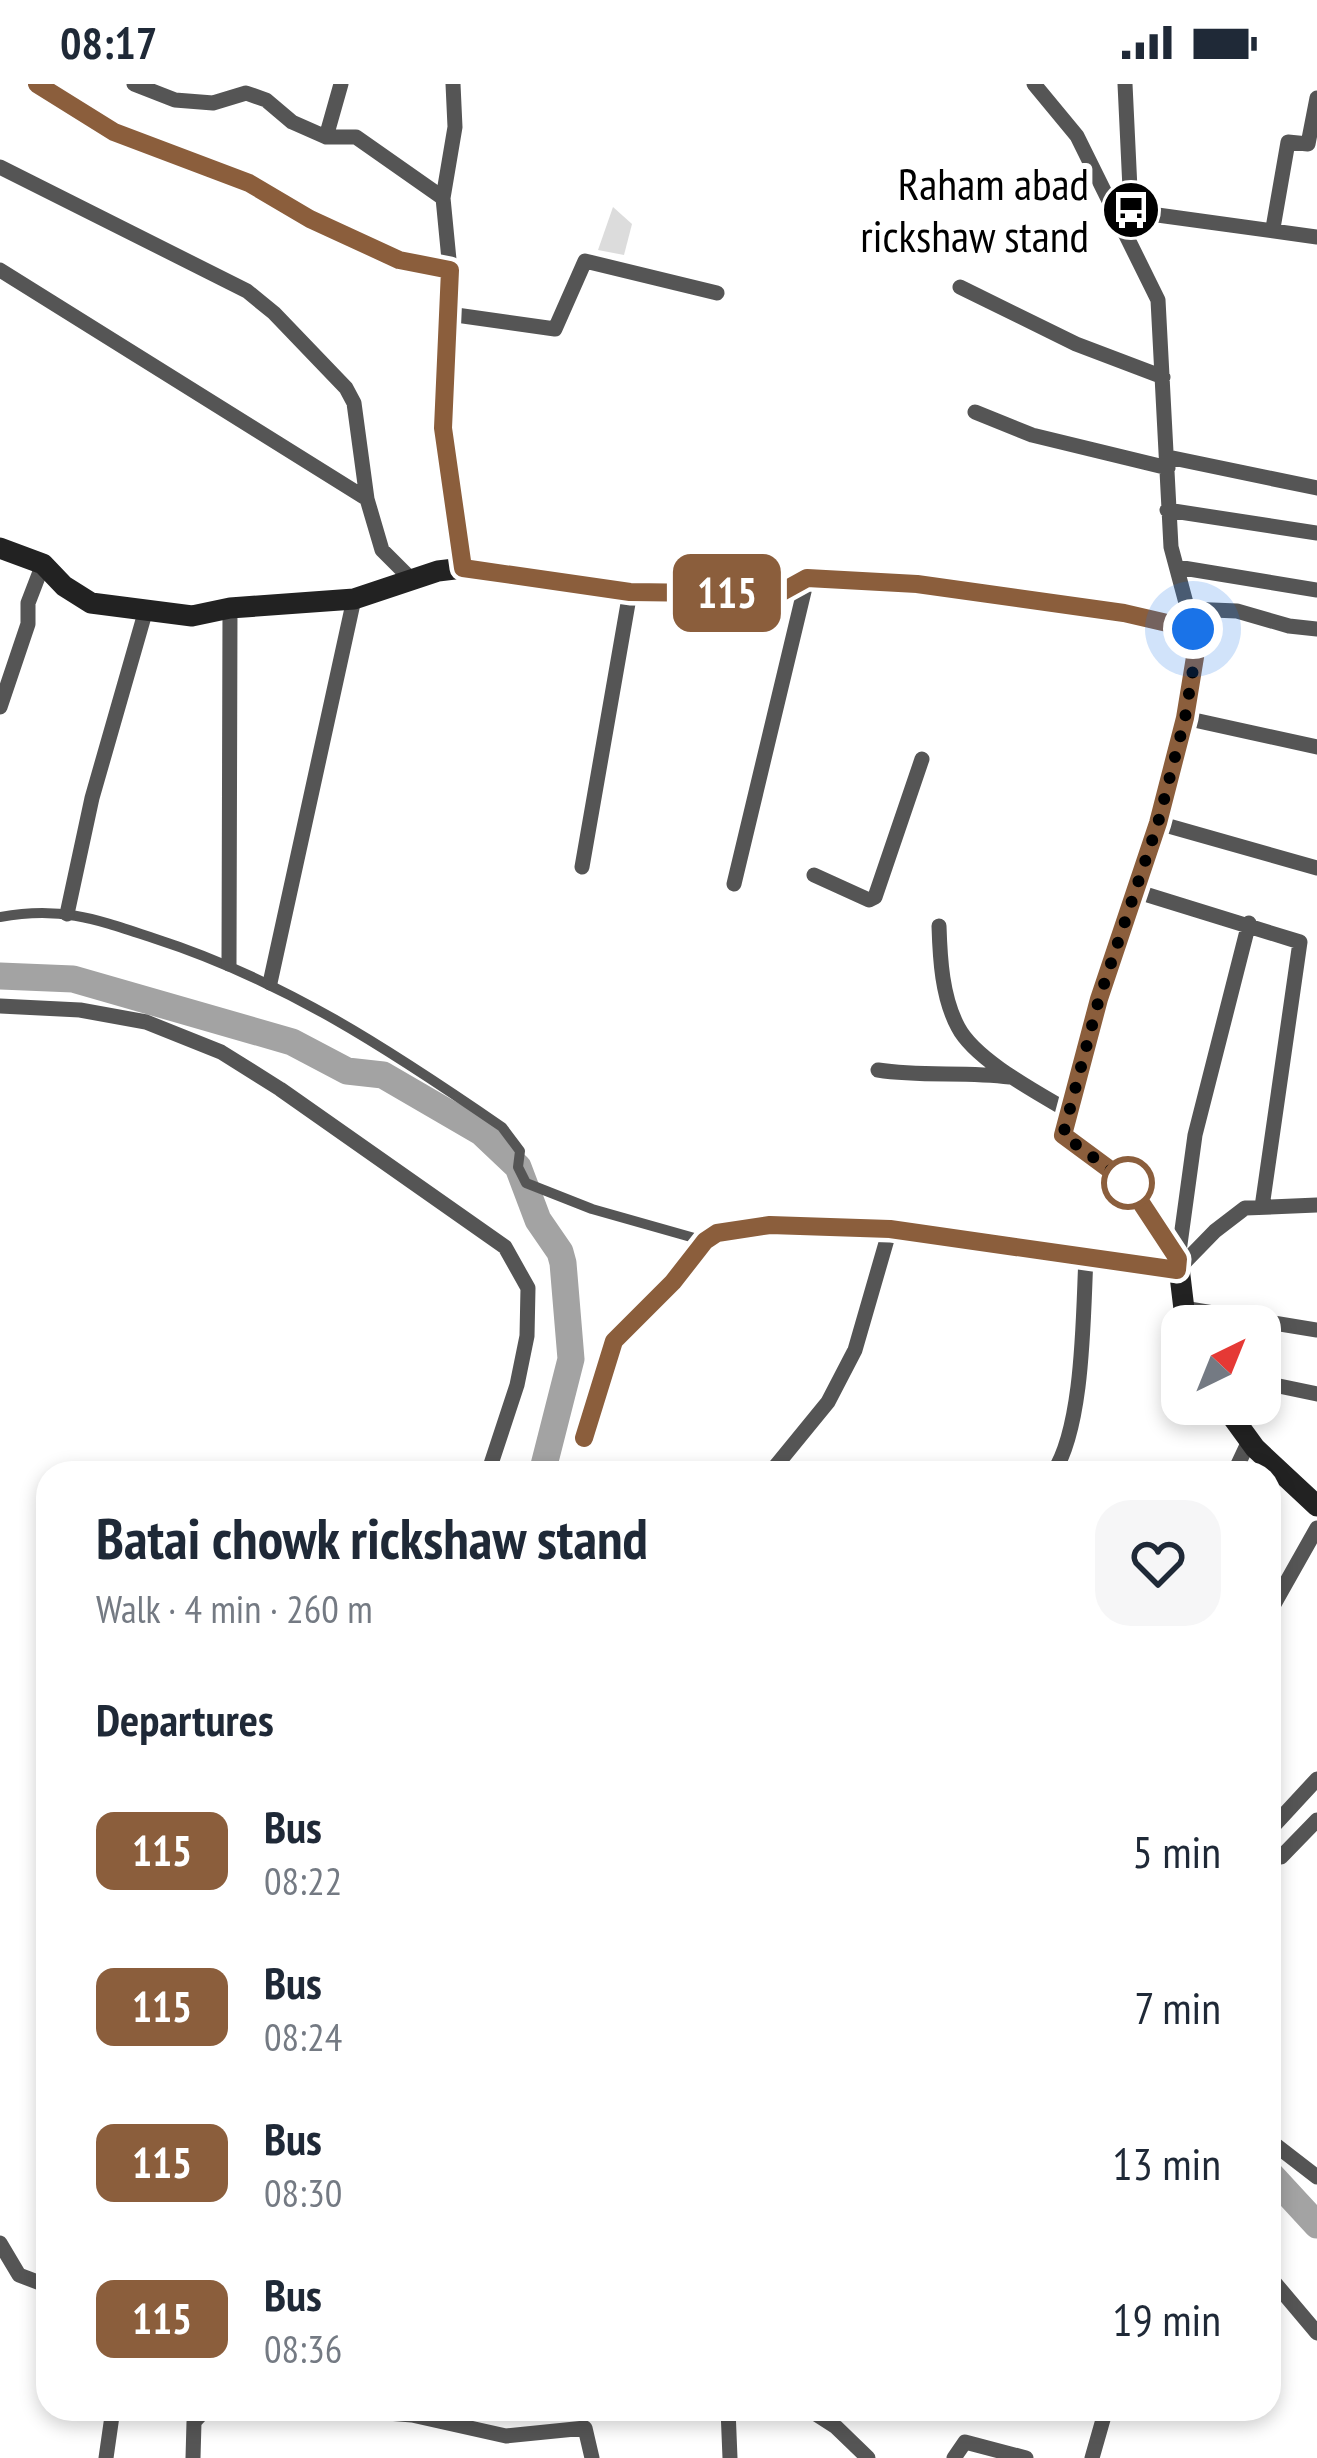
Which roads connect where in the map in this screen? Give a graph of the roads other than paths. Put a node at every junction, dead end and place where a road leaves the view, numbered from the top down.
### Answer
1 (37, 84) edge
2 (134, 84) edge
3 (220, 84) edge
4 (341, 84) edge
5 (453, 84) edge
6 (1034, 84) edge
7 (1124, 84) edge
8 (1317, 98) edge
9 (212, 103) junction
10 (326, 136) junction
11 (0, 167) edge
12 (443, 198) junction
13 (1120, 228) junction
14 (1273, 228) junction
15 (1317, 237) edge
16 (0, 270) edge
17 (450, 270) junction
18 (959, 286) dead end
19 (717, 292) dead end
20 (449, 314) junction
21 (1162, 377) junction
22 (975, 412) dead end
23 (1168, 463) junction
24 (1317, 488) edge
25 (367, 499) junction
26 (1167, 510) junction
27 (1317, 532) edge
28 (0, 548) edge
29 (43, 564) junction
30 (1177, 567) junction
31 (463, 568) junction
32 (807, 578) junction
33 (411, 579) junction
34 (1317, 590) edge
35 (630, 592) junction
36 (353, 599) junction
37 (230, 608) junction
38 (145, 613) junction
39 (1190, 619) junction
40 (1317, 628) edge
41 (0, 707) edge
42 (1185, 718) junction
43 (1317, 747) edge
44 (922, 759) dead end
45 (1158, 823) junction
46 (582, 867) dead end
47 (1317, 868) edge
48 (814, 875) dead end
49 (734, 884) dead end
50 (1135, 891) junction
51 (68, 914) junction
52 (0, 917) edge
53 (1249, 923) junction
54 (939, 926) dead end
55 (229, 964) junction
56 (270, 983) junction
57 (0, 1006) edge
58 (878, 1070) dead end
59 (1010, 1077) junction
60 (1070, 1112) junction
61 (1317, 1205) edge
62 (1262, 1207) junction
63 (890, 1229) junction
64 (705, 1241) junction
65 (1086, 1257) junction
66 (1177, 1265) junction
67 (1182, 1305) edge
68 (1281, 1326) edge
69 (1317, 1330) edge
70 (1281, 1386) edge
71 (1317, 1394) edge
72 (1237, 1425) edge
73 (584, 1438) dead end
74 (1249, 1441) junction
75 (492, 1461) edge
76 (780, 1461) edge
77 (1061, 1461) edge
78 (1240, 1461) edge
79 (1270, 1461) edge
80 (1281, 1472) edge
81 (1317, 1506) edge
82 (1317, 1528) edge
83 (1281, 1591) edge
84 (1317, 1779) edge
85 (1281, 1818) edge
86 (1317, 1820) edge
87 (1281, 1857) dead end
88 (1281, 2149) edge
89 (1317, 2177) edge
90 (0, 2243) edge
91 (36, 2281) edge
92 (1281, 2290) edge
93 (1317, 2333) edge
94 (111, 2421) edge
95 (195, 2421) edge
96 (447, 2421) edge
97 (730, 2421) edge
98 (827, 2421) edge
99 (1103, 2421) edge
100 (106, 2458) edge
101 (193, 2458) edge
102 (592, 2458) edge
103 (730, 2458) edge
104 (868, 2458) edge
105 (954, 2458) edge
106 (1027, 2458) edge
107 (1092, 2458) edge

1 - 17 street
2 - 9 street
3 - 9 street
4 - 10 street
5 - 12 street
6 - 13 street
7 - 13 street
8 - 14 street
9 - 10 street
10 - 12 street
11 - 25 street
12 - 17 street
13 - 14 street
13 - 21 street
14 - 15 street
16 - 25 street
17 - 20 street
18 - 21 street
19 - 20 street
20 - 31 street
21 - 23 street
22 - 23 street
23 - 24 street
23 - 26 street
25 - 33 street
26 - 27 street
26 - 30 street
28 - 29 main road
29 - 38 main road
29 - 41 street
30 - 34 street
30 - 39 street
31 - 33 main road
31 - 35 main road
32 - 35 main road
32 - 39 main road
32 - 49 street
33 - 36 main road
35 - 46 street
36 - 37 main road
36 - 56 street
37 - 38 main road
37 - 55 street
38 - 51 street
39 - 40 street
39 - 42 main road
42 - 43 street
42 - 45 main road
44 - 48 street
45 - 47 street
45 - 50 main road
50 - 53 street
50 - 60 main road
51 - 52 street
51 - 55 street
53 - 62 street
53 - 66 street
54 - 59 street
55 - 56 street
56 - 64 street
57 - 75 street
58 - 59 street
59 - 60 street
60 - 66 main road
61 - 62 street
62 - 66 street
63 - 64 street
63 - 65 street
63 - 76 street
64 - 73 street
65 - 66 street
65 - 77 street
66 - 67 main road
68 - 69 street
70 - 71 street
72 - 74 main road
74 - 78 street
74 - 79 main road
80 - 81 main road
82 - 83 street
84 - 85 street
86 - 87 street
88 - 89 street
90 - 91 street
92 - 93 street
94 - 100 street
95 - 101 street
96 - 102 street
97 - 103 street
98 - 104 street
99 - 107 street
105 - 106 street

